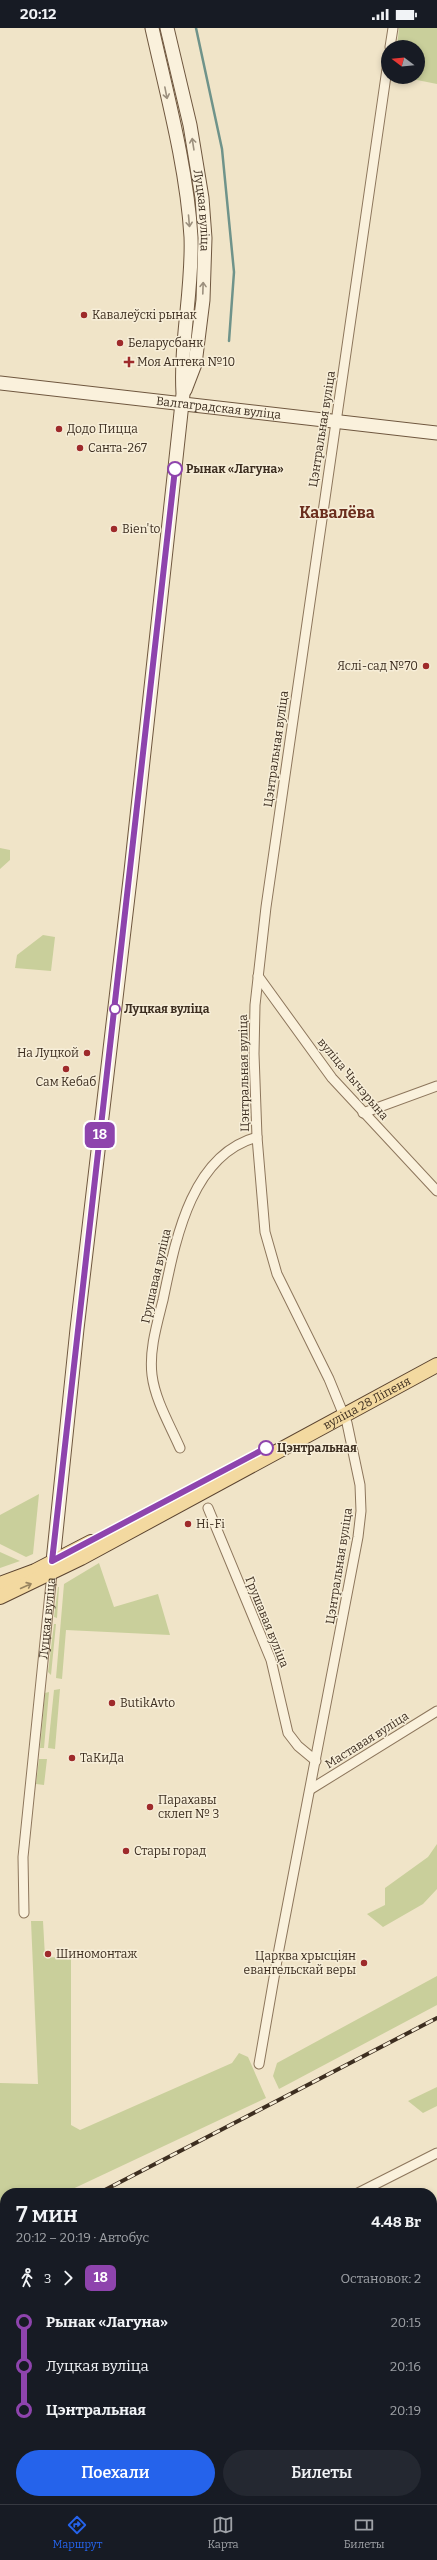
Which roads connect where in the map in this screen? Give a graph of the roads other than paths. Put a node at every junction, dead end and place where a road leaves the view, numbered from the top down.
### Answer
1 (152, 28) edge
2 (167, 28) edge
3 (392, 28) edge
4 (391, 40) edge
5 (178, 73) junction
6 (162, 77) junction
7 (385, 84) edge
8 (0, 383) edge
9 (183, 399) junction
10 (335, 422) junction
11 (437, 433) edge
12 (258, 976) junction
13 (437, 1086) edge
14 (363, 1113) junction
15 (256, 1137) junction
16 (437, 1191) edge
17 (437, 1357) edge
18 (437, 1365) edge
19 (343, 1412) junction
20 (180, 1448) dead end
21 (208, 1508) dead end
22 (52, 1567) junction
23 (0, 1584) edge
24 (0, 1598) edge
25 (437, 1711) edge
26 (316, 1761) junction
27 (310, 1789) junction
28 (24, 1913) dead end
29 (259, 2064) dead end
30 (437, 2153) edge
31 (368, 2188) edge

1 - 6 main road, Луцкая вуліца
2 - 5 main road, Луцкая вуліца
3 - 4 street
5 - 6 main road
9 -> 5 main road, Луцкая вуліца
6 -> 9 main road, Луцкая вуліца
7 - 10 street, Цэнтральная вуліца
8 - 9 main road, Валгаградская вуліца
9 - 10 main road, Валгаградская вуліца
9 - 22 main road, Луцкая вуліца
10 - 11 main road, Валгаградская вуліца
10 - 12 street, Цэнтральная вуліца
12 - 14 street, вуліца Чычэрына
12 - 15 street, Цэнтральная вуліца
13 - 14 street
14 - 16 street, вуліца Чычэрына
15 - 19 street, Цэнтральная вуліца
15 - 20 street, Грушавая вуліца
17 - 19 main road, вуліца 28 Ліпеня
18 - 19 main road, вуліца 28 Ліпеня
19 - 22 main road, вуліца 28 Ліпеня
19 - 26 street, Цэнтральная вуліца
21 - 26 street, Грушавая вуліца
22 - 23 main road, вуліца 28 Ліпеня
24 -> 22 main road, вуліца 28 Ліпеня
22 - 28 street, Луцкая вуліца
25 - 27 street, Маставая вуліца
26 - 27 street, Цэнтральная вуліца
27 - 29 street, Цэнтральная вуліца
30 - 31 street

